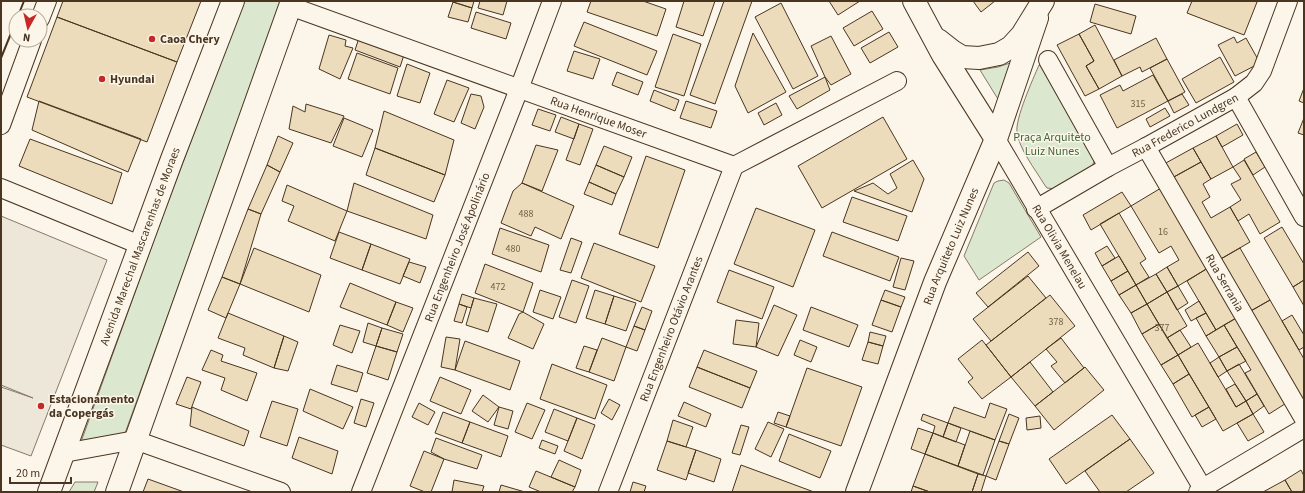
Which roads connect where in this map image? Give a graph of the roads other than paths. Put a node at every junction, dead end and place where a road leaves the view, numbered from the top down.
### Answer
1 (233, 1) edge
2 (552, 1) edge
3 (914, 1) edge
4 (1043, 1) edge
5 (1288, 1) edge
6 (291, 3) edge
7 (933, 36) junction
8 (29, 48) edge
9 (1048, 60) dead end
10 (897, 81) dead end
11 (519, 90) junction
12 (1236, 97) junction
13 (1, 125) edge
14 (996, 139) junction
15 (1146, 147) junction
16 (734, 166) junction
17 (1108, 167) junction
18 (1, 188) edge
19 (1036, 209) junction
20 (1304, 217) edge
21 (140, 245) junction
22 (1304, 419) edge
23 (1304, 428) edge
24 (135, 440) junction
25 (64, 453) junction
26 (1202, 491) edge
27 (49, 492) edge
28 (117, 492) edge
29 (282, 492) edge
30 (361, 492) edge
31 (608, 492) edge
32 (857, 492) edge

1 - 21 main road, Avenida Marechal Mascarenhas de Moraes
2 - 11 street, Rua Engenheiro José Apolinário
3 - 7 main road, Rua Olivia Menelau
4 - 7 main road
4 - 14 main road, Rua Arquiteto Luiz Nunes
5 - 12 street, Rua Frederico Lundgren
6 - 11 street, Rua Henrique Moser
6 - 24 main road
7 - 14 main road, Rua Olivia Menelau
8 - 13 street
9 - 17 street
10 - 16 street
11 - 16 street, Rua Henrique Moser
11 - 30 street, Rua Engenheiro José Apolinário
12 - 15 street, Rua Frederico Lundgren
12 - 20 street
14 - 19 street, Rua Olivia Menelau
14 - 32 main road, Rua Arquiteto Luiz Nunes
15 - 17 street, Rua Frederico Lundgren
15 - 22 street, Rua Serrania
16 - 31 street, Rua Engenheiro Otávio Arantes
17 - 19 street, Rua Frederico Lundgren
18 - 21 street
19 - 26 street, Rua Olivia Menelau
21 - 25 main road, Avenida Marechal Mascarenhas de Moraes
23 - 26 street
24 - 25 street
24 - 28 main road
24 - 29 street
25 - 27 main road, Avenida Marechal Mascarenhas de Moraes

